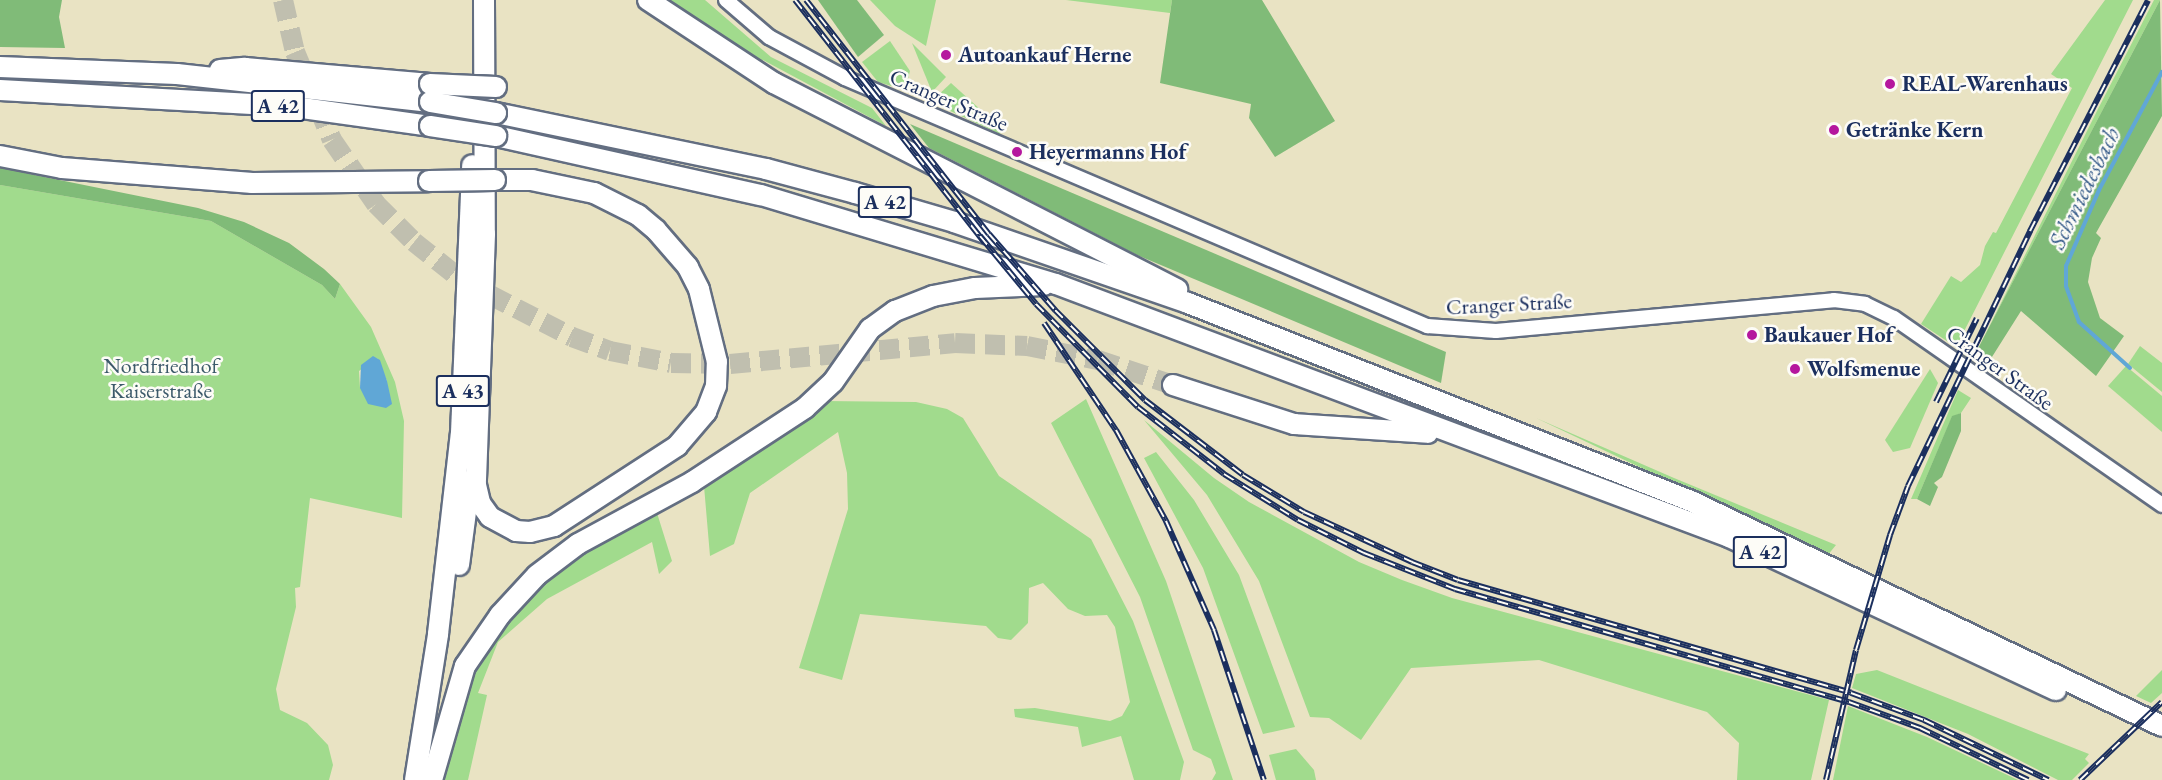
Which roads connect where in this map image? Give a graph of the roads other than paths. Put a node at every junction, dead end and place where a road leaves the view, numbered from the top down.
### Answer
1 (472, 0) edge
2 (484, 0) edge
3 (648, 0) edge
4 (726, 0) edge
5 (0, 67) edge
6 (496, 87) dead end
7 (0, 90) edge
8 (430, 93) junction
9 (0, 156) edge
10 (1056, 284) junction
11 (1262, 332) junction
12 (1173, 385) tunnel mouth
13 (476, 433) junction
14 (1448, 434) junction
15 (2162, 506) edge
16 (2162, 726) edge
17 (2162, 739) edge
18 (415, 780) edge
19 (430, 780) edge

1 - 18 highway, A 43
2 - 13 highway, A 43
3 - 11 highway
4 - 15 street, Cranger Straße
5 - 8 highway
6 - 8 highway, bridge
7 - 10 highway, A 42, bridge
8 - 11 highway, A 42, bridge
9 - 13 highway, bridge
10 - 14 highway, A 42
10 - 19 highway
11 - 16 highway, A 42
12 - 14 highway
13 - 19 highway, A 43
14 - 17 highway, A 42

